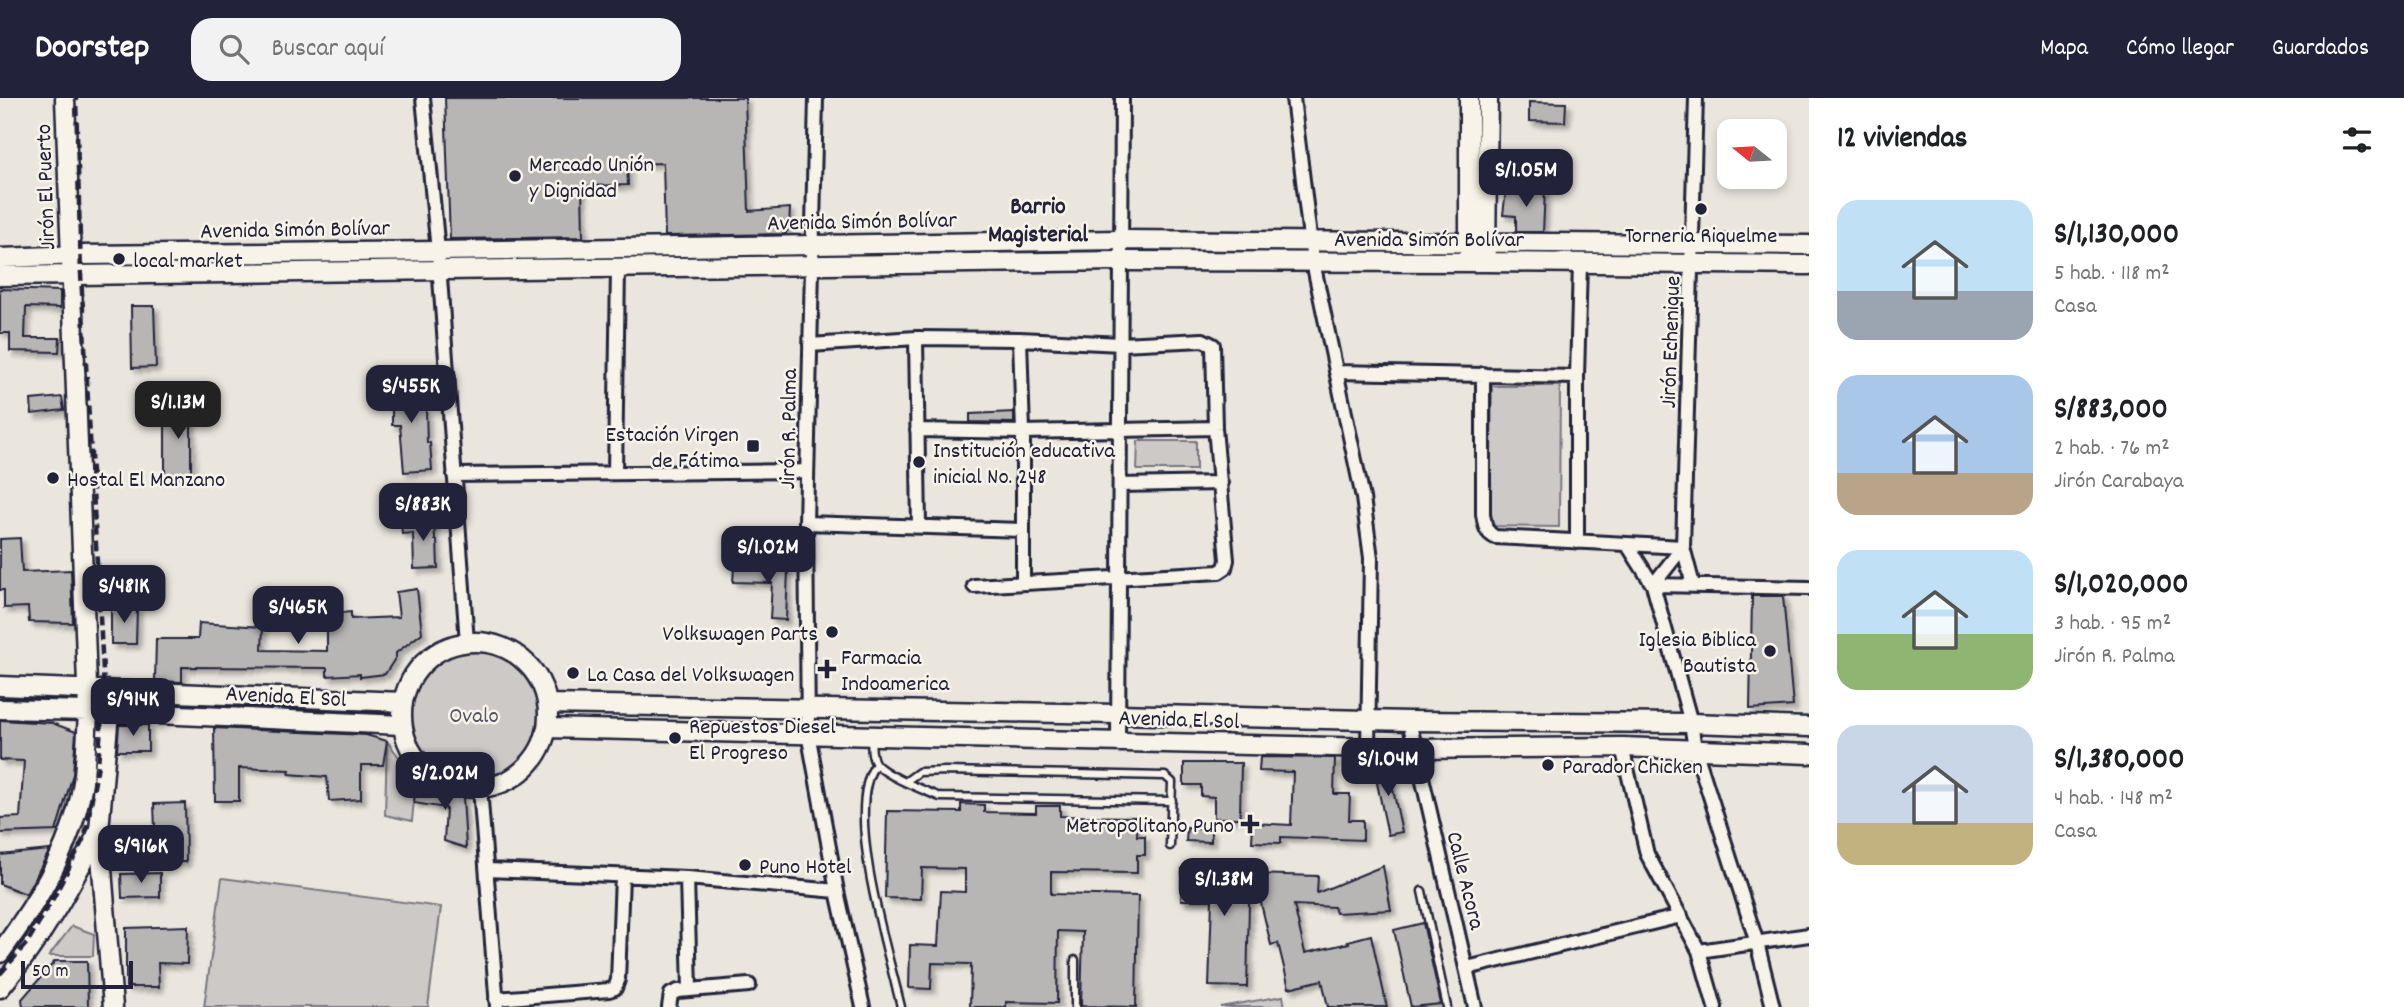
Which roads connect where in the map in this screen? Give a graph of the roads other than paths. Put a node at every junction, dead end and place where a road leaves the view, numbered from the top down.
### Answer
1 (66, 98) edge
2 (423, 98) edge
3 (816, 98) edge
4 (1122, 98) edge
5 (1293, 98) edge
6 (1469, 98) edge
7 (1488, 98) edge
8 (1696, 98) edge
9 (1120, 240) junction
10 (1310, 241) junction
11 (1478, 241) junction
12 (1693, 244) junction
13 (813, 245) junction
14 (1809, 245) edge
15 (438, 251) junction
16 (71, 256) junction
17 (0, 258) edge
18 (1120, 261) junction
19 (1313, 262) junction
20 (1477, 262) junction
21 (1580, 263) junction
22 (1692, 265) junction
23 (1809, 265) edge
24 (812, 267) junction
25 (618, 268) junction
26 (439, 270) junction
27 (72, 275) junction
28 (0, 276) edge
29 (916, 338) junction
30 (1020, 339) junction
31 (1121, 344) junction
32 (810, 345) junction
33 (1336, 372) junction
34 (1483, 374) junction
35 (1577, 377) junction
36 (1121, 428) junction
37 (1215, 428) junction
38 (917, 430) junction
39 (1023, 432) junction
40 (807, 471) junction
41 (615, 473) junction
42 (454, 475) junction
43 (1221, 483) junction
44 (1120, 485) junction
45 (806, 523) junction
46 (919, 526) junction
47 (1021, 530) junction
48 (1577, 542) junction
49 (1627, 544) junction
50 (1683, 547) junction
51 (1118, 579) junction
52 (1023, 583) junction
53 (1653, 585) junction
54 (1693, 585) junction
55 (974, 586) dead end
56 (1809, 588) edge
57 (467, 642) junction
58 (0, 686) edge
59 (88, 689) junction
60 (110, 690) junction
61 (403, 702) junction
62 (547, 704) junction
63 (807, 708) junction
64 (0, 709) edge
65 (88, 711) junction
66 (110, 712) junction
67 (1117, 714) junction
68 (1368, 720) junction
69 (1409, 722) junction
70 (1691, 723) junction
71 (402, 725) junction
72 (1809, 727) edge
73 (547, 728) junction
74 (808, 733) junction
75 (871, 735) junction
76 (1118, 741) junction
77 (1622, 747) junction
78 (1368, 748) junction
79 (1414, 749) junction
80 (1695, 749) junction
81 (1809, 754) edge
82 (876, 764) junction
83 (905, 782) junction
84 (480, 788) junction
85 (1172, 801) junction
86 (99, 831) junction
87 (1170, 846) dead end
88 (487, 870) junction
89 (622, 876) junction
90 (687, 878) junction
91 (836, 891) junction
92 (1422, 891) dead end
93 (1681, 916) junction
94 (1809, 935) edge
95 (1757, 943) junction
96 (1699, 951) junction
97 (0, 953) edge
98 (1075, 960) dead end
99 (1467, 968) junction
100 (749, 985) dead end
101 (0, 988) edge
102 (690, 990) junction
103 (497, 1003) edge
104 (113, 1007) edge
105 (669, 1007) edge
106 (863, 1007) edge
107 (901, 1007) edge
108 (1075, 1007) edge
109 (1447, 1007) edge
110 (1475, 1007) edge
111 (1715, 1007) edge
112 (1773, 1007) edge

1 - 16 street, Jirón El Puerto
2 - 15 street
3 - 13 street, Jirón R. Palma
4 - 9 street
5 - 10 street
6 - 11 street
7 - 11 street
8 - 12 street, Jirón Echenique
9 - 10 street, Avenida Simón Bolívar
9 - 13 street, Avenida Simón Bolívar
9 - 18 street
10 - 11 street, Avenida Simón Bolívar
10 - 19 street
11 - 12 street, Avenida Simón Bolívar
11 - 20 street
12 - 14 street, Avenida Simón Bolívar
12 - 22 street, Jirón Echenique
13 - 15 street, Avenida Simón Bolívar
13 - 24 street, Jirón R. Palma
15 - 16 street, Avenida Simón Bolívar
15 - 26 street
16 - 17 street, Avenida Simón Bolívar
16 - 27 street, Jirón El Puerto
18 - 19 street, Avenida Simón Bolívar
18 - 24 street, Avenida Simón Bolívar
18 - 31 street
19 - 20 street, Avenida Simón Bolívar
19 - 33 street
20 - 21 street, Avenida Simón Bolívar
21 - 22 street, Avenida Simón Bolívar
21 - 35 street
22 - 23 street, Avenida Simón Bolívar
22 - 50 street, Jirón Echenique
24 - 25 street, Avenida Simón Bolívar
24 - 32 street, Jirón R. Palma
25 - 26 street, Avenida Simón Bolívar
25 - 41 street
26 - 27 street, Avenida Simón Bolívar
26 - 42 street
27 - 28 street, Avenida Simón Bolívar
27 - 59 street, Jirón El Puerto
29 - 30 street
29 - 32 street
29 - 38 street
30 - 31 street
30 - 39 street
31 - 36 street
31 - 37 street
32 - 40 street, Jirón R. Palma
33 - 34 street
33 - 68 street
34 - 35 street
34 - 48 street
35 - 48 street
36 - 37 street
36 - 39 street
36 - 44 street
37 - 43 street
38 - 39 street
38 - 46 street
39 - 47 street
40 - 41 street
40 - 45 street, Jirón R. Palma
41 - 42 street
42 - 57 street
43 - 44 street
43 - 51 street
44 - 51 street
45 - 46 street
45 - 63 street, Jirón R. Palma
46 - 47 street
47 - 52 street
48 - 49 street
49 - 50 street
49 - 53 street
50 - 53 street
50 - 54 street, Jirón Echenique
51 - 52 street
51 - 67 street
52 - 55 street
53 - 54 street
53 - 70 street
54 - 56 street
57 - 61 street
57 - 62 street
58 - 59 street, Avenida El Sol
59 - 60 street, Avenida El Sol
59 - 65 street, Jirón El Puerto
60 - 61 street, Avenida El Sol
60 - 66 street
61 - 71 street
62 - 63 street, Avenida El Sol
62 - 73 street
63 - 67 street, Avenida El Sol
63 - 74 street, Jirón R. Palma
64 - 65 street, Avenida El Sol
65 - 66 street, Avenida El Sol
65 - 97 street, Jirón El Puerto
66 - 71 street, Avenida El Sol
66 - 86 street
67 - 68 street, Avenida El Sol
67 - 76 street
68 - 69 street, Avenida El Sol
68 - 78 street
69 - 70 street, Avenida El Sol
69 - 79 street, Calle Acora
70 - 72 street, Avenida El Sol
70 - 80 street
71 - 84 street
73 - 74 street, Avenida El Sol
73 - 84 street
74 - 75 street, Avenida El Sol
74 - 91 street, Jirón R. Palma
75 - 76 street, Avenida El Sol
75 - 82 lane
76 - 78 street, Avenida El Sol
77 - 79 street, Avenida El Sol
77 - 80 street, Avenida El Sol
77 - 93 street
78 - 79 street, Avenida El Sol
79 - 99 street, Calle Acora
80 - 81 street, Avenida El Sol
80 - 95 street
82 - 83 lane
82 - 107 lane
83 - 85 lane
83 - 85 lane
84 - 88 street
85 - 87 lane
86 - 101 street
86 - 104 street
88 - 89 street
88 - 103 street
89 - 90 street
89 - 103 street
90 - 91 street
90 - 102 street
91 - 106 street, Jirón R. Palma
92 - 109 lane
93 - 96 street
93 - 99 street
94 - 95 street
95 - 96 street
95 - 112 street
96 - 111 street
98 - 108 lane
99 - 110 street, Calle Acora
100 - 102 street
102 - 105 street

